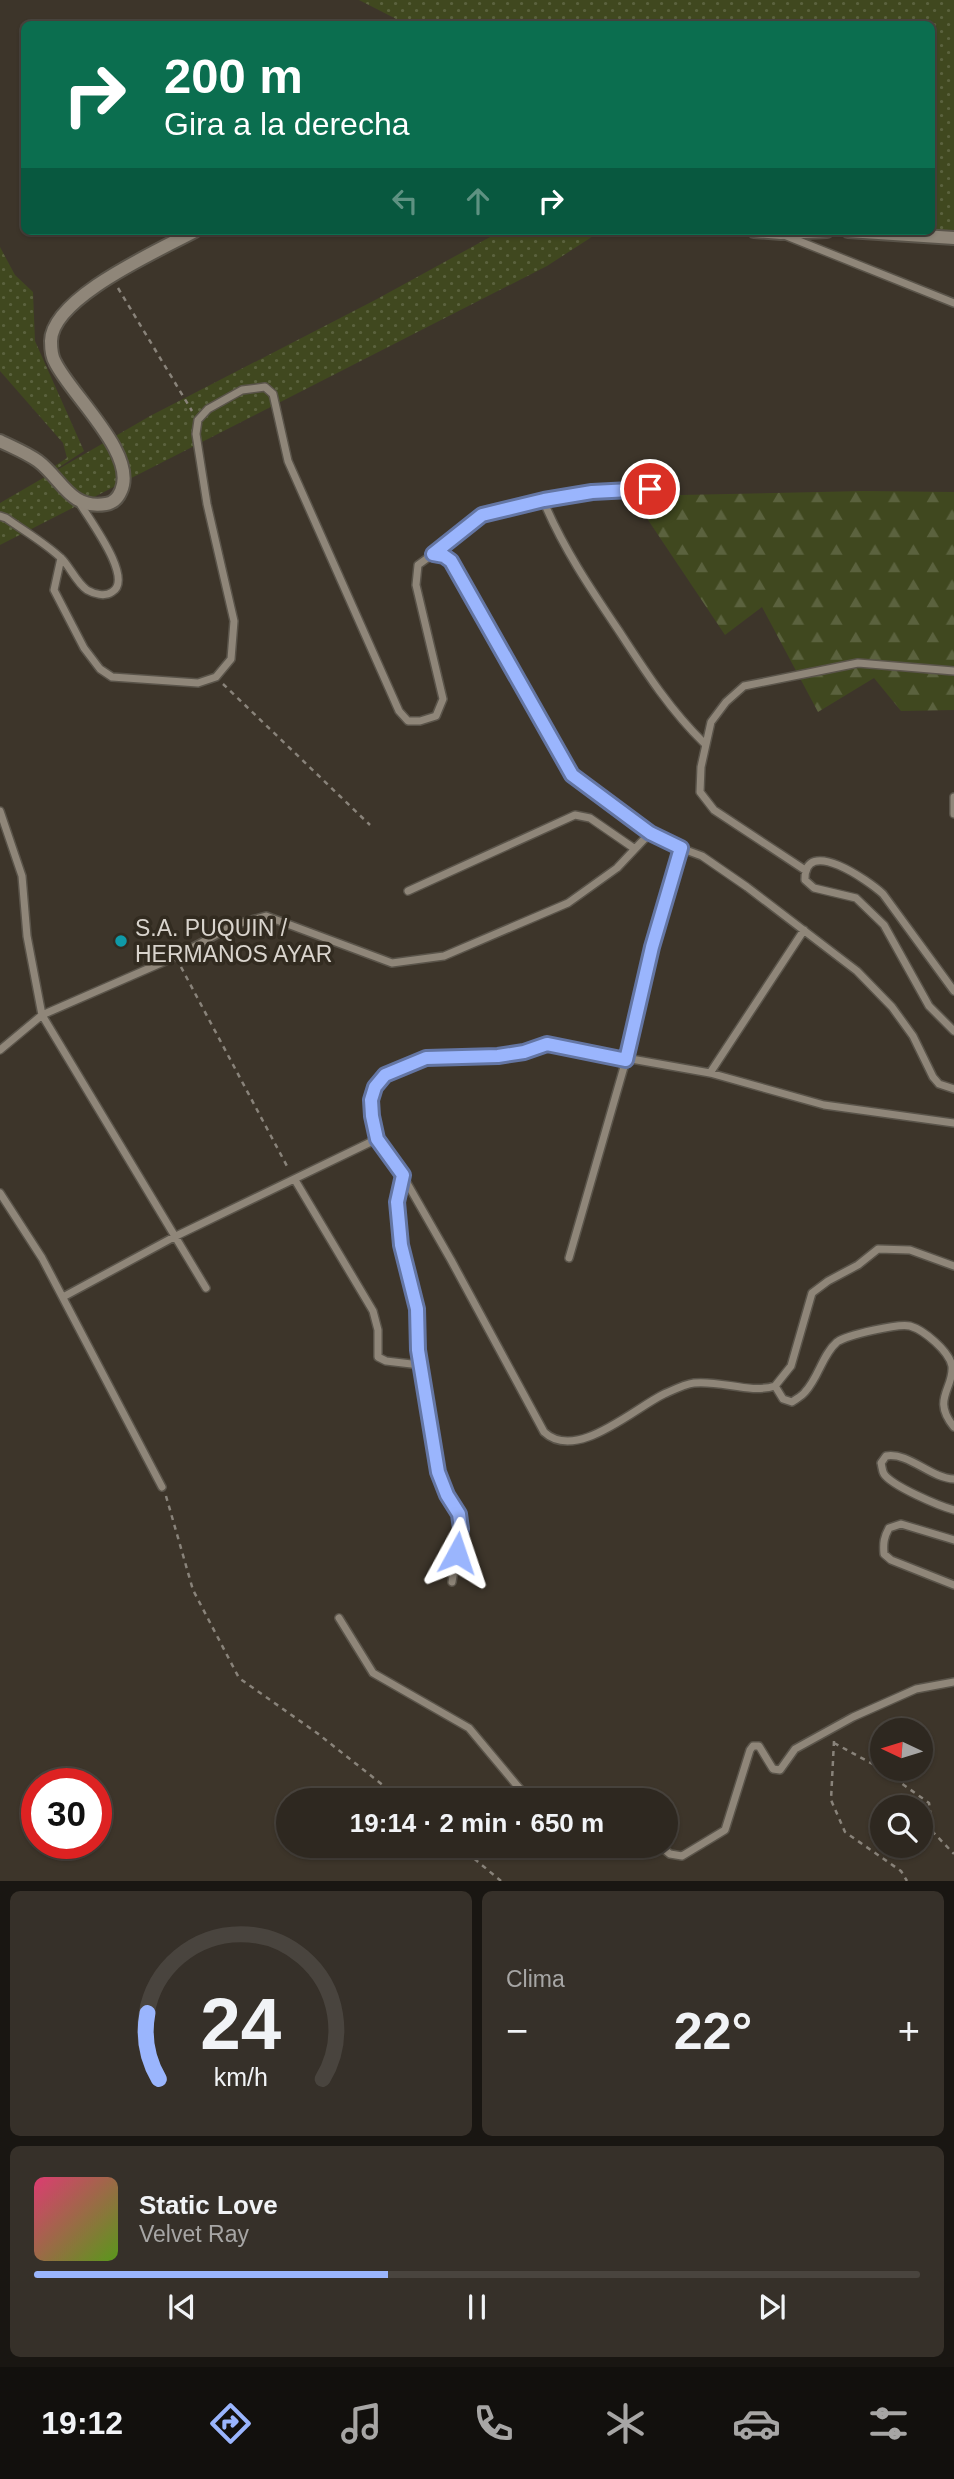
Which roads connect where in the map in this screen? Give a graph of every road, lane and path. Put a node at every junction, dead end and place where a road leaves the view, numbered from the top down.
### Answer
1 (187, 235) edge
2 (785, 235) edge
3 (909, 235) edge
4 (954, 238) edge
5 (110, 276) junction
6 (954, 303) edge
7 (198, 420) junction
8 (0, 441) edge
9 (650, 489) dead end
10 (544, 500) junction
11 (79, 502) junction
12 (0, 516) edge
13 (433, 554) junction
14 (61, 558) junction
15 (954, 671) edge
16 (216, 677) junction
17 (704, 743) junction
18 (954, 797) edge
19 (0, 811) edge
20 (954, 814) edge
21 (370, 825) dead end
22 (650, 833) junction
23 (681, 848) junction
24 (635, 849) junction
25 (805, 870) junction
26 (408, 891) dead end
27 (804, 930) junction
28 (175, 957) junction
29 (954, 991) edge
30 (42, 1015) junction
31 (954, 1031) edge
32 (0, 1050) edge
33 (626, 1060) junction
34 (710, 1073) junction
35 (954, 1089) edge
36 (954, 1123) edge
37 (377, 1139) junction
38 (403, 1175) junction
39 (295, 1180) junction
40 (0, 1193) edge
41 (174, 1237) junction
42 (569, 1258) dead end
43 (954, 1266) edge
44 (206, 1288) dead end
45 (63, 1297) junction
46 (420, 1365) junction
47 (775, 1386) junction
48 (954, 1427) edge
49 (954, 1479) edge
50 (162, 1486) joint
51 (954, 1510) edge
52 (954, 1540) edge
53 (452, 1582) dead end
54 (954, 1585) edge
55 (339, 1618) dead end
56 (954, 1682) edge
57 (853, 1717) junction
58 (832, 1742) junction
59 (387, 1788) edge
60 (519, 1788) edge
61 (954, 1854) edge
62 (678, 1855) edge
63 (474, 1858) edge
64 (502, 1881) edge
65 (906, 1881) edge

1 - 5 street
2 - 6 street
3 - 4 street
5 - 7 path
5 - 11 street
7 - 13 street
7 - 16 street
8 - 11 street
9 - 10 street
10 - 13 street
10 - 17 street
11 - 14 street
12 - 14 street
13 - 22 street
14 - 16 street
15 - 17 street
16 - 21 path
17 - 25 street
18 - 20 street
19 - 30 street
22 - 23 street
22 - 24 street
23 - 27 street
23 - 33 street
24 - 26 street
24 - 28 street
25 - 29 street
25 - 31 street
27 - 34 street
27 - 35 street
28 - 30 street
28 - 39 path
30 - 32 street
30 - 41 street
33 - 34 street
33 - 37 street
33 - 42 street
34 - 36 street
37 - 38 street
37 - 39 street
38 - 46 street
38 - 47 street
39 - 41 street
39 - 46 street
40 - 45 street
41 - 44 street
41 - 45 street
43 - 47 street
45 - 50 street
46 - 53 street
47 - 48 street
49 - 51 street
50 - 59 path
52 - 54 street
55 - 60 street
56 - 57 street
57 - 58 path
57 - 62 street
58 - 61 path
58 - 65 path
63 - 64 path

